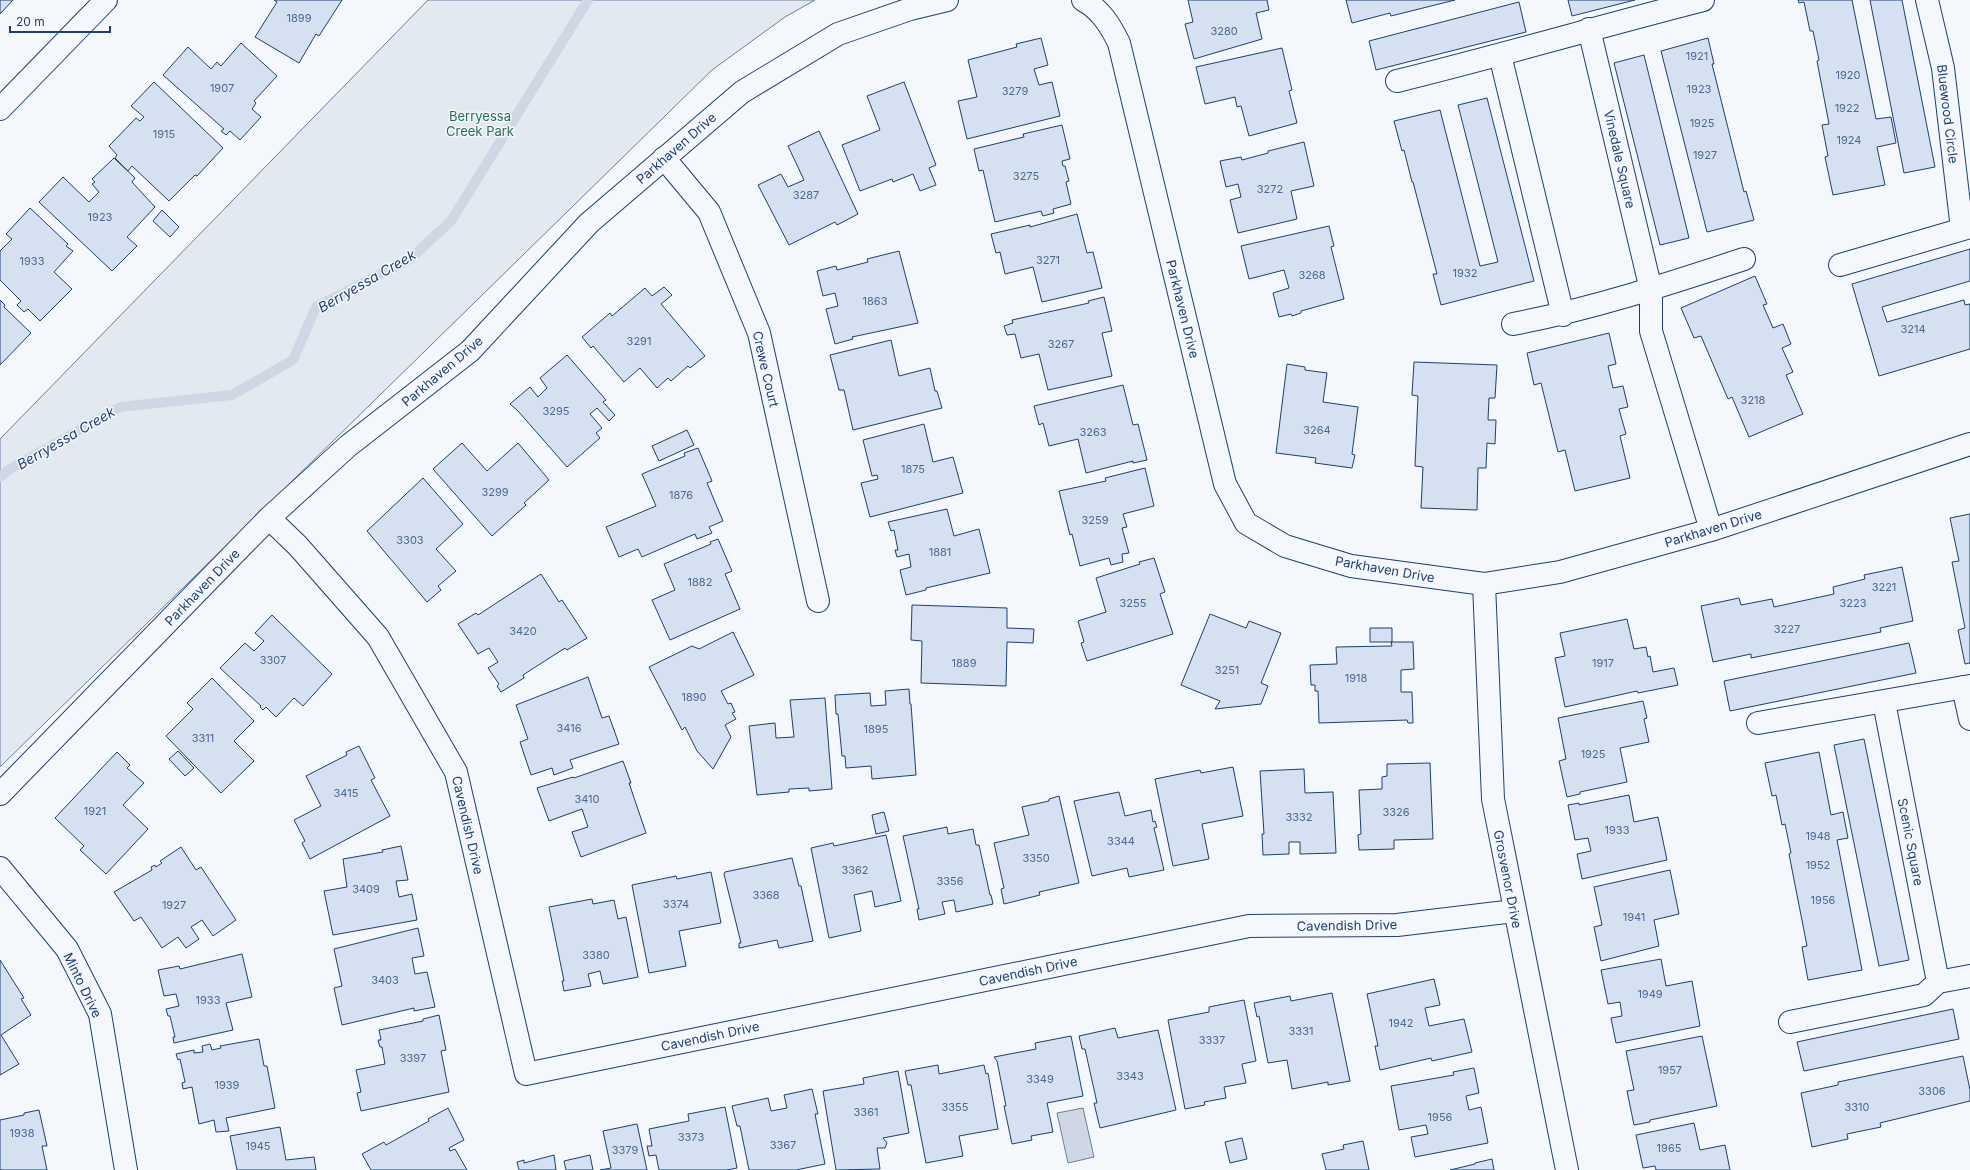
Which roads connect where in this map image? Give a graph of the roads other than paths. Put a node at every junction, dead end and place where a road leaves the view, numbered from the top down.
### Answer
1 (106, 0) edge
2 (947, 0) edge
3 (1083, 0) edge
4 (1703, 0) edge
5 (1927, 0) edge
6 (1589, 29) junction
7 (1500, 55) junction
8 (1397, 81) dead end
9 (0, 109) edge
10 (664, 158) junction
11 (1966, 228) edge
12 (1744, 259) dead end
13 (1840, 265) dead end
14 (1651, 290) junction
15 (1563, 315) junction
16 (1512, 324) dead end
17 (1970, 444) edge
18 (269, 518) junction
19 (1711, 530) junction
20 (1484, 584) junction
21 (818, 601) dead end
22 (1967, 686) edge
23 (1884, 702) junction
24 (1970, 720) edge
25 (1758, 723) dead end
26 (0, 794) edge
27 (0, 868) edge
28 (1514, 911) junction
29 (1970, 976) edge
30 (1938, 982) junction
31 (1790, 1022) dead end
32 (126, 1170) edge
33 (1567, 1170) edge

1 - 9 street
2 - 10 street, Parkhaven Drive
3 - 20 street, Parkhaven Drive
4 - 6 street
5 - 11 street, Bluewood Circle
6 - 7 street
6 - 14 street, Vinedale Square
7 - 8 street
7 - 15 street
10 - 18 street, Parkhaven Drive
10 - 21 street, Crewe Court
11 - 13 street, Bluewood Circle
12 - 14 street
14 - 15 street
14 - 19 street, Vinedale Square
15 - 16 street
17 - 19 street, Parkhaven Drive
18 - 26 street, Parkhaven Drive
18 - 28 street, Cavendish Drive
19 - 20 street, Parkhaven Drive
20 - 28 street, Grosvenor Drive
22 - 23 street
22 - 24 street
23 - 25 street
23 - 30 street, Scenic Square
27 - 32 street, Minto Drive
28 - 33 street, Grosvenor Drive
29 - 30 street
30 - 31 street

